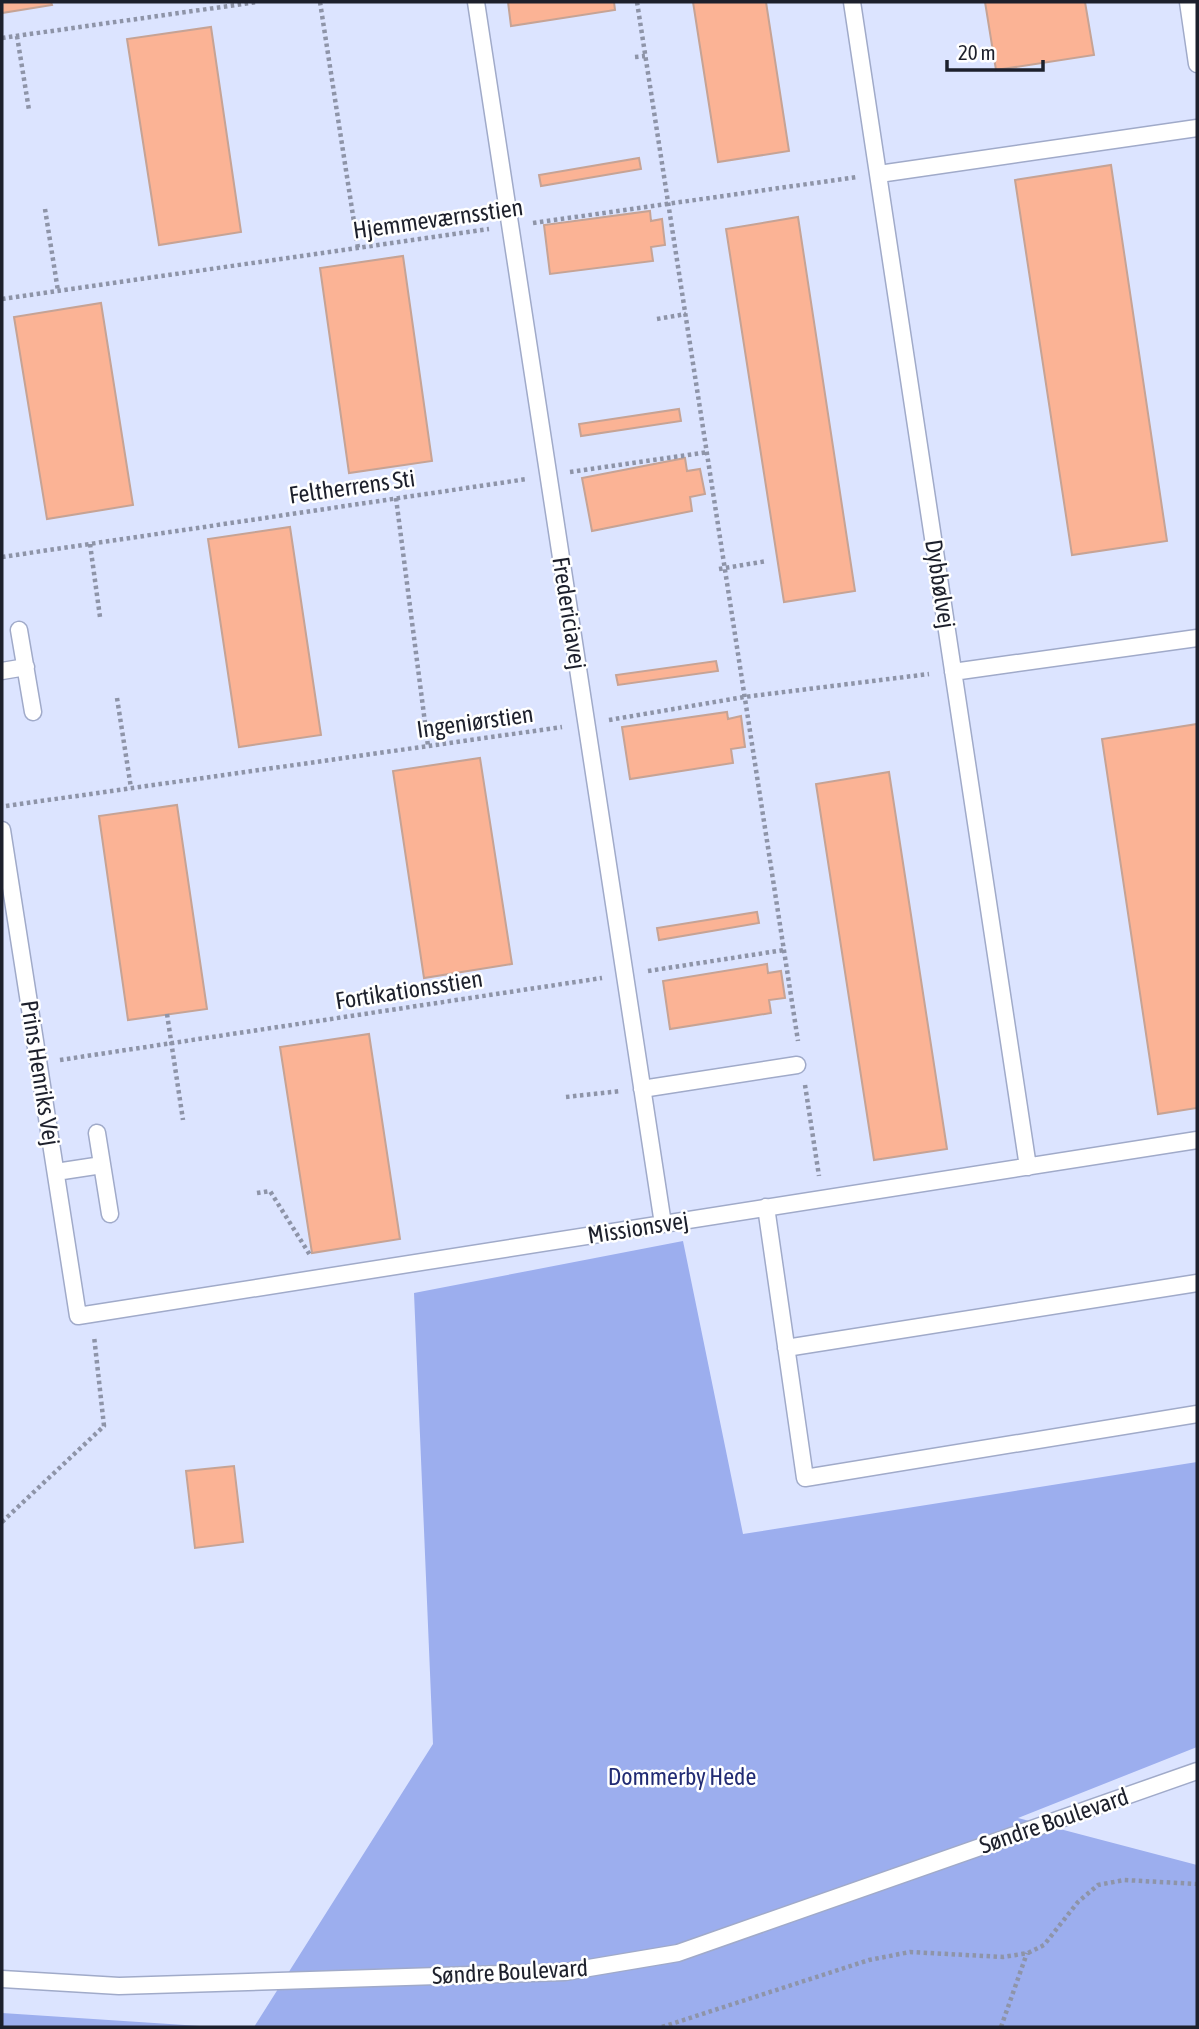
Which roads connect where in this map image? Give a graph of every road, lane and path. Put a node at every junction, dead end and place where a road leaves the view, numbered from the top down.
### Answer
1 (257, 2) edge
2 (320, 2) edge
3 (476, 2) edge
4 (637, 2) edge
5 (852, 2) edge
6 (1188, 2) edge
7 (17, 36) junction
8 (2, 38) edge
9 (645, 56) junction
10 (635, 57) dead end
11 (1197, 64) edge
12 (29, 110) dead end
13 (1197, 128) edge
14 (878, 174) junction
15 (669, 203) junction
16 (45, 209) dead end
17 (510, 226) junction
18 (358, 248) junction
19 (58, 291) junction
20 (2, 299) edge
21 (686, 314) junction
22 (657, 319) dead end
23 (708, 452) junction
24 (548, 475) junction
25 (396, 498) junction
26 (90, 544) junction
27 (2, 556) edge
28 (767, 561) dead end
29 (725, 567) junction
30 (719, 569) dead end
31 (100, 617) dead end
32 (19, 630) dead end
33 (1197, 638) edge
34 (26, 667) junction
35 (2, 671) edge
36 (953, 671) junction
37 (744, 697) junction
38 (117, 698) dead end
39 (33, 712) dead end
40 (586, 723) junction
41 (428, 746) junction
42 (131, 788) junction
43 (2, 807) edge
44 (762, 811) junction
45 (755, 812) dead end
46 (2, 830) edge
47 (784, 950) junction
48 (625, 974) junction
49 (167, 1014) dead end
50 (172, 1044) junction
51 (38, 1063) junction
52 (800, 1065) junction
53 (642, 1089) junction
54 (566, 1097) dead end
55 (183, 1120) dead end
56 (97, 1133) dead end
57 (1197, 1140) edge
58 (102, 1165) junction
59 (1028, 1167) junction
60 (56, 1172) junction
61 (257, 1193) dead end
62 (822, 1198) junction
63 (766, 1207) junction
64 (110, 1214) dead end
65 (663, 1224) junction
66 (318, 1279) junction
67 (1197, 1283) edge
68 (85, 1315) junction
69 (786, 1348) junction
70 (1197, 1413) edge
71 (2, 1521) edge
72 (1197, 1771) edge
73 (1197, 1884) edge
74 (1028, 1953) junction
75 (2, 1979) edge
76 (662, 2027) edge
77 (1001, 2027) edge

1 - 7 path
2 - 18 path
3 - 17 lane, Fredericiavej
4 - 9 path
5 - 14 lane, Dybbølvej
6 - 11 lane
7 - 8 path
7 - 12 path
9 - 10 path
9 - 15 path
13 - 14 lane
14 - 15 path, Hjemmeværnsstien
14 - 36 lane, Dybbølvej
15 - 17 path, Hjemmeværnsstien
15 - 21 path
16 - 19 path
17 - 18 path, Hjemmeværnsstien
17 - 24 lane, Fredericiavej
18 - 19 path, Hjemmeværnsstien
19 - 20 path, Hjemmeværnsstien
21 - 22 path
21 - 23 path
23 - 24 path, Feltherrens Sti
23 - 29 path
24 - 25 path, Feltherrens Sti
24 - 40 lane, Fredericiavej
25 - 26 path, Feltherrens Sti
25 - 41 path
26 - 27 path, Feltherrens Sti
26 - 31 path
28 - 29 path
29 - 30 path
29 - 37 path
32 - 34 lane
33 - 36 lane
34 - 35 lane
34 - 39 lane
36 - 37 path, Ingeniørstien
36 - 59 lane, Dybbølvej
37 - 40 path, Ingeniørstien
37 - 44 path
38 - 42 path
40 - 41 path, Ingeniørstien
40 - 48 lane, Fredericiavej
41 - 42 path, Ingeniørstien
42 - 43 path, Ingeniørstien
44 - 45 path
44 - 47 path
46 - 51 lane, Prins Henriks Vej
47 - 48 path, Fortikationsstien
47 - 52 path
48 - 50 path, Fortikationsstien
48 - 53 lane, Fredericiavej
49 - 50 path
50 - 51 path, Fortikationsstien
50 - 55 path
51 - 60 lane, Prins Henriks Vej
52 - 53 lane
52 - 62 path
53 - 54 path
53 - 65 lane, Fredericiavej
56 - 58 lane
57 - 59 lane, Missionsvej
58 - 60 lane
58 - 64 lane
59 - 62 lane, Missionsvej
60 - 68 lane, Prins Henriks Vej
61 - 66 path
62 - 63 lane, Missionsvej
63 - 65 lane, Missionsvej
63 - 69 lane
65 - 66 lane, Missionsvej
66 - 68 lane, Missionsvej
67 - 69 lane
68 - 71 path
69 - 70 lane
72 - 75 lane, Søndre Boulevard
73 - 74 path
74 - 76 path
74 - 77 path

